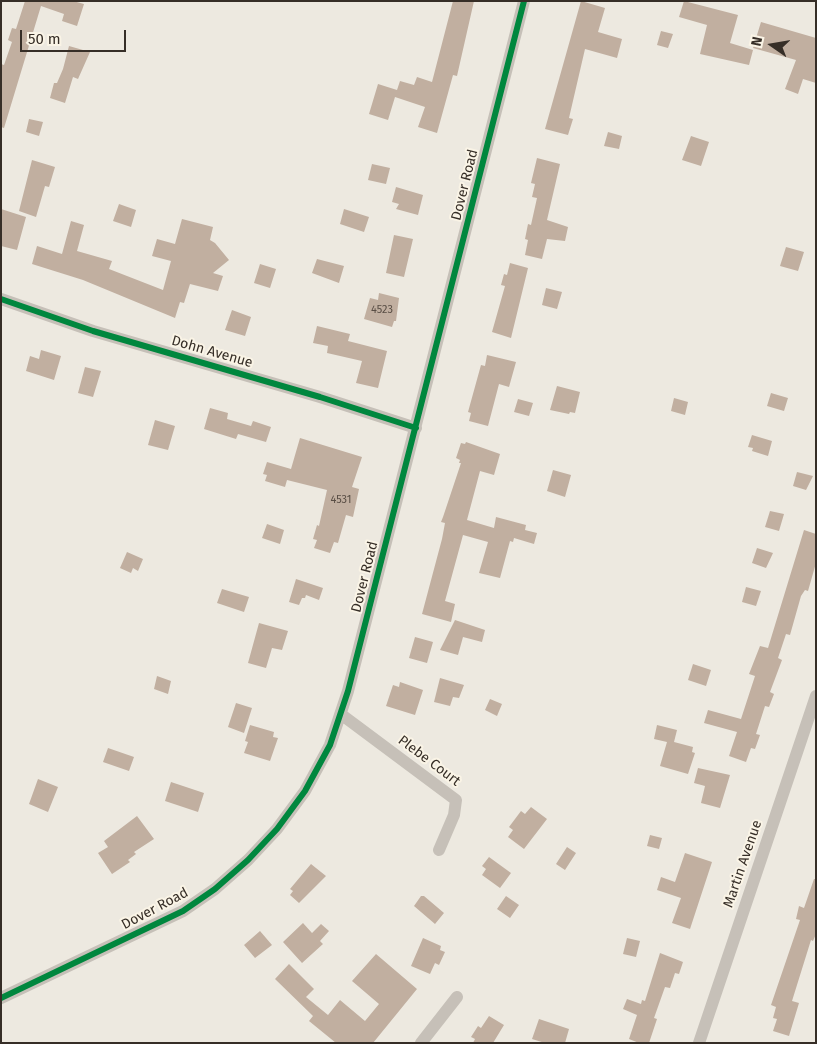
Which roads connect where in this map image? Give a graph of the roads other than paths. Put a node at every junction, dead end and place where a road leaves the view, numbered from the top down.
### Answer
1 (524, 1) edge
2 (1, 299) edge
3 (416, 428) junction
4 (816, 696) edge
5 (342, 715) junction
6 (439, 850) dead end
7 (457, 997) dead end
8 (1, 998) edge
9 (421, 1043) edge
10 (698, 1043) edge

1 - 3 street, Dover Road
2 - 3 street, Dohn Avenue
3 - 5 street, Dover Road
4 - 10 street, Martin Avenue
5 - 6 street, Plebe Court
5 - 8 street, Dover Road
7 - 9 street

